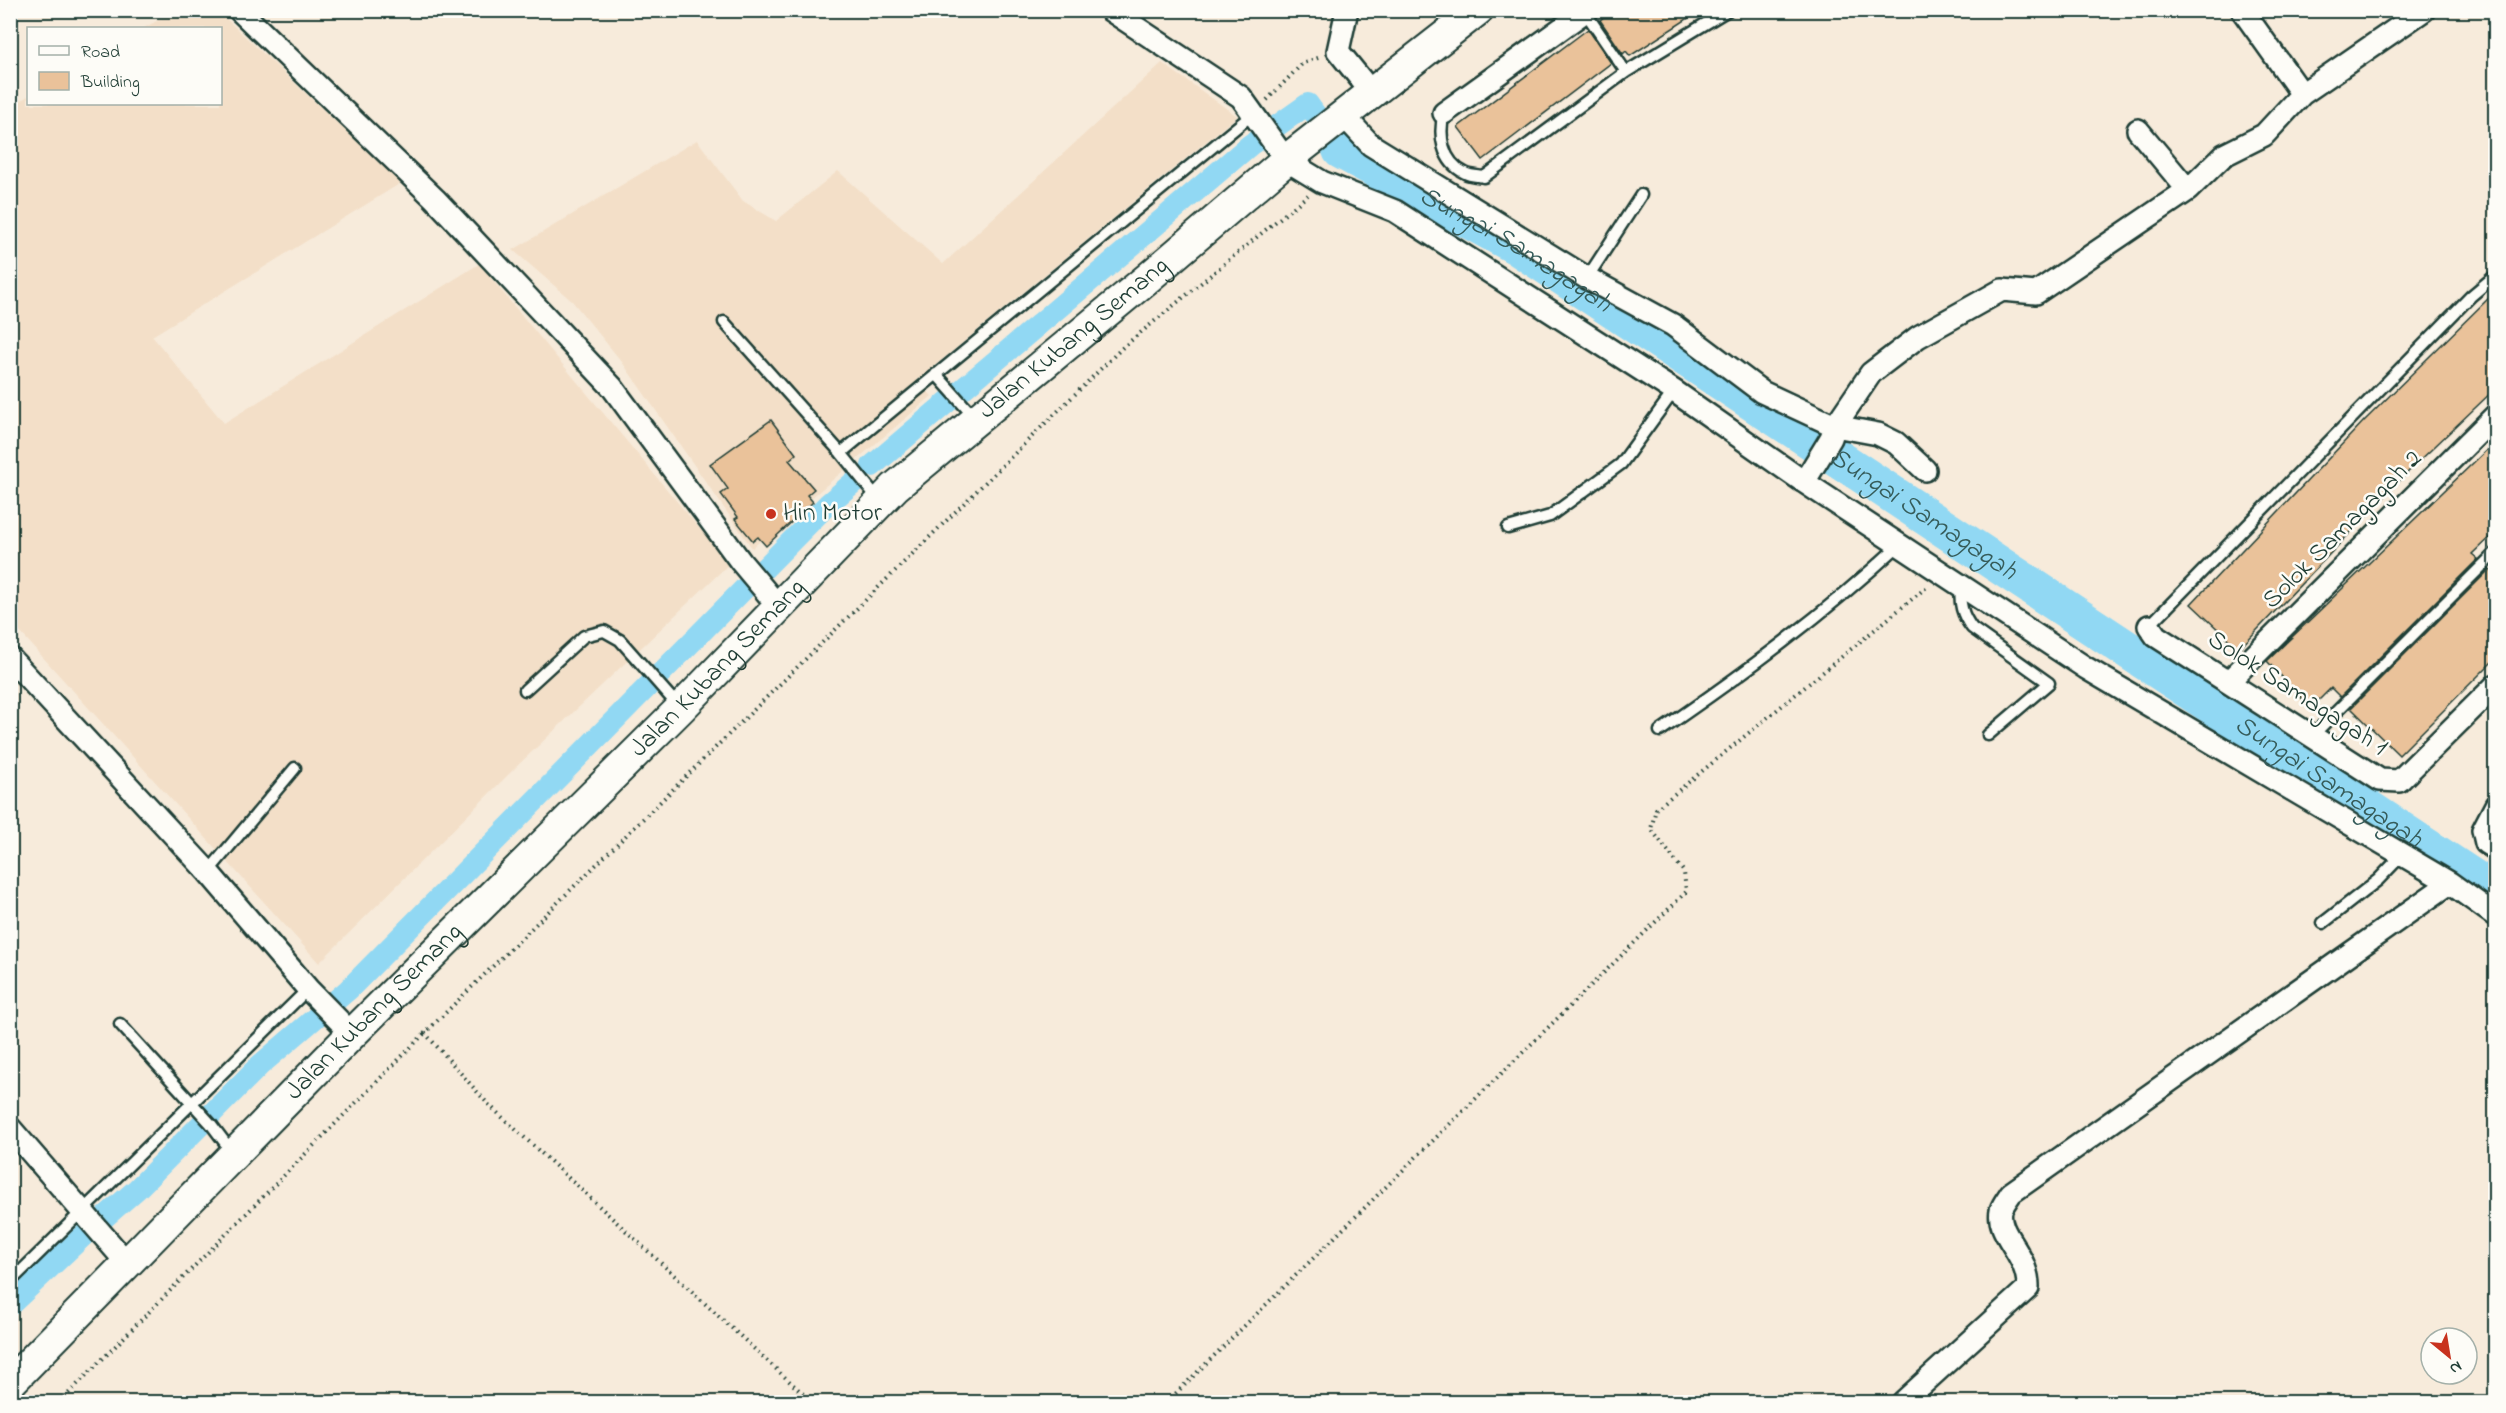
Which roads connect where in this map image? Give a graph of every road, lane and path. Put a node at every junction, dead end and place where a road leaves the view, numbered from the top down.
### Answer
1 (239, 10) edge
2 (1110, 10) edge
3 (1347, 10) edge
4 (1478, 10) edge
5 (1728, 10) edge
6 (2242, 10) edge
7 (1586, 11) edge
8 (2418, 12) edge
9 (1338, 51) junction
10 (1626, 72) junction
11 (1372, 93) junction
12 (2302, 94) junction
13 (1444, 114) joint
14 (1344, 115) junction
15 (1258, 120) junction
16 (2138, 130) dead end
17 (1281, 154) junction
18 (1322, 183) junction
19 (2188, 190) junction
20 (1641, 195) dead end
21 (2496, 275) edge
22 (1587, 278) junction
23 (724, 322) dead end
24 (936, 374) junction
25 (1674, 391) junction
26 (967, 409) junction
27 (2496, 415) edge
28 (1833, 432) junction
29 (841, 453) junction
30 (1925, 470) dead end
31 (1807, 476) junction
32 (880, 502) junction
33 (1508, 528) dead end
34 (1899, 545) junction
35 (2496, 552) edge
36 (1943, 574) junction
37 (1961, 586) junction
38 (770, 596) junction
39 (2149, 626) joint
40 (10, 658) edge
41 (2228, 682) junction
42 (2496, 685) edge
43 (525, 690) dead end
44 (671, 698) junction
45 (1660, 731) dead end
46 (1988, 735) dead end
47 (2312, 736) junction
48 (295, 768) dead end
49 (2496, 805) edge
50 (2496, 849) edge
51 (2402, 855) junction
52 (208, 872) junction
53 (2450, 884) junction
54 (2496, 916) edge
55 (2323, 923) dead end
56 (319, 1000) junction
57 (120, 1024) dead end
58 (424, 1033) junction
59 (352, 1034) junction
60 (196, 1107) junction
61 (10, 1128) edge
62 (235, 1155) junction
63 (92, 1222) junction
64 (127, 1263) junction
65 (10, 1282) edge
66 (10, 1383) edge
67 (60, 1402) edge
68 (812, 1402) edge
69 (1167, 1402) edge
70 (1903, 1402) edge

1 - 38 street
2 - 15 street
3 - 9 street
4 - 11 main road, Jalan Kubang Semang
5 - 10 lane
6 - 12 street
7 - 10 lane
7 - 13 street
8 - 12 street
9 - 11 street
9 - 15 path
10 - 13 lane
11 - 14 main road, Jalan Kubang Semang
12 - 19 street
14 - 17 main road, Jalan Kubang Semang
14 - 22 street
15 - 17 street
15 - 24 lane
16 - 19 street
17 - 18 street
17 - 26 main road, Jalan Kubang Semang
18 - 25 street
18 - 58 path
19 - 28 street
20 - 22 lane
21 - 39 lane
22 - 28 street
23 - 29 lane
24 - 26 lane
24 - 29 lane
25 - 31 street
25 - 33 lane
26 - 32 main road, Jalan Kubang Semang
27 - 41 street, Solok Samagagah 2
28 - 30 street
28 - 31 street
29 - 32 lane
31 - 34 street
32 - 38 main road, Jalan Kubang Semang
34 - 36 street
34 - 45 lane
35 - 47 lane
36 - 37 street
36 - 69 path
37 - 46 lane
37 - 51 street
38 - 44 main road, Jalan Kubang Semang
39 - 41 street, Solok Samagagah 1
40 - 52 street
41 - 47 street, Solok Samagagah 1
42 - 47 street, Solok Samagagah 1
43 - 44 lane
44 - 59 main road, Jalan Kubang Semang
48 - 52 lane
49 - 50 street
51 - 53 street
51 - 55 lane
52 - 56 street
53 - 54 street
53 - 70 street
56 - 59 street
56 - 60 lane
57 - 60 lane
58 - 67 path
58 - 68 path
59 - 62 main road, Jalan Kubang Semang
60 - 62 lane
60 - 63 lane
61 - 63 street
62 - 64 main road, Jalan Kubang Semang
63 - 64 street
63 - 65 lane
64 - 66 main road, Jalan Kubang Semang

